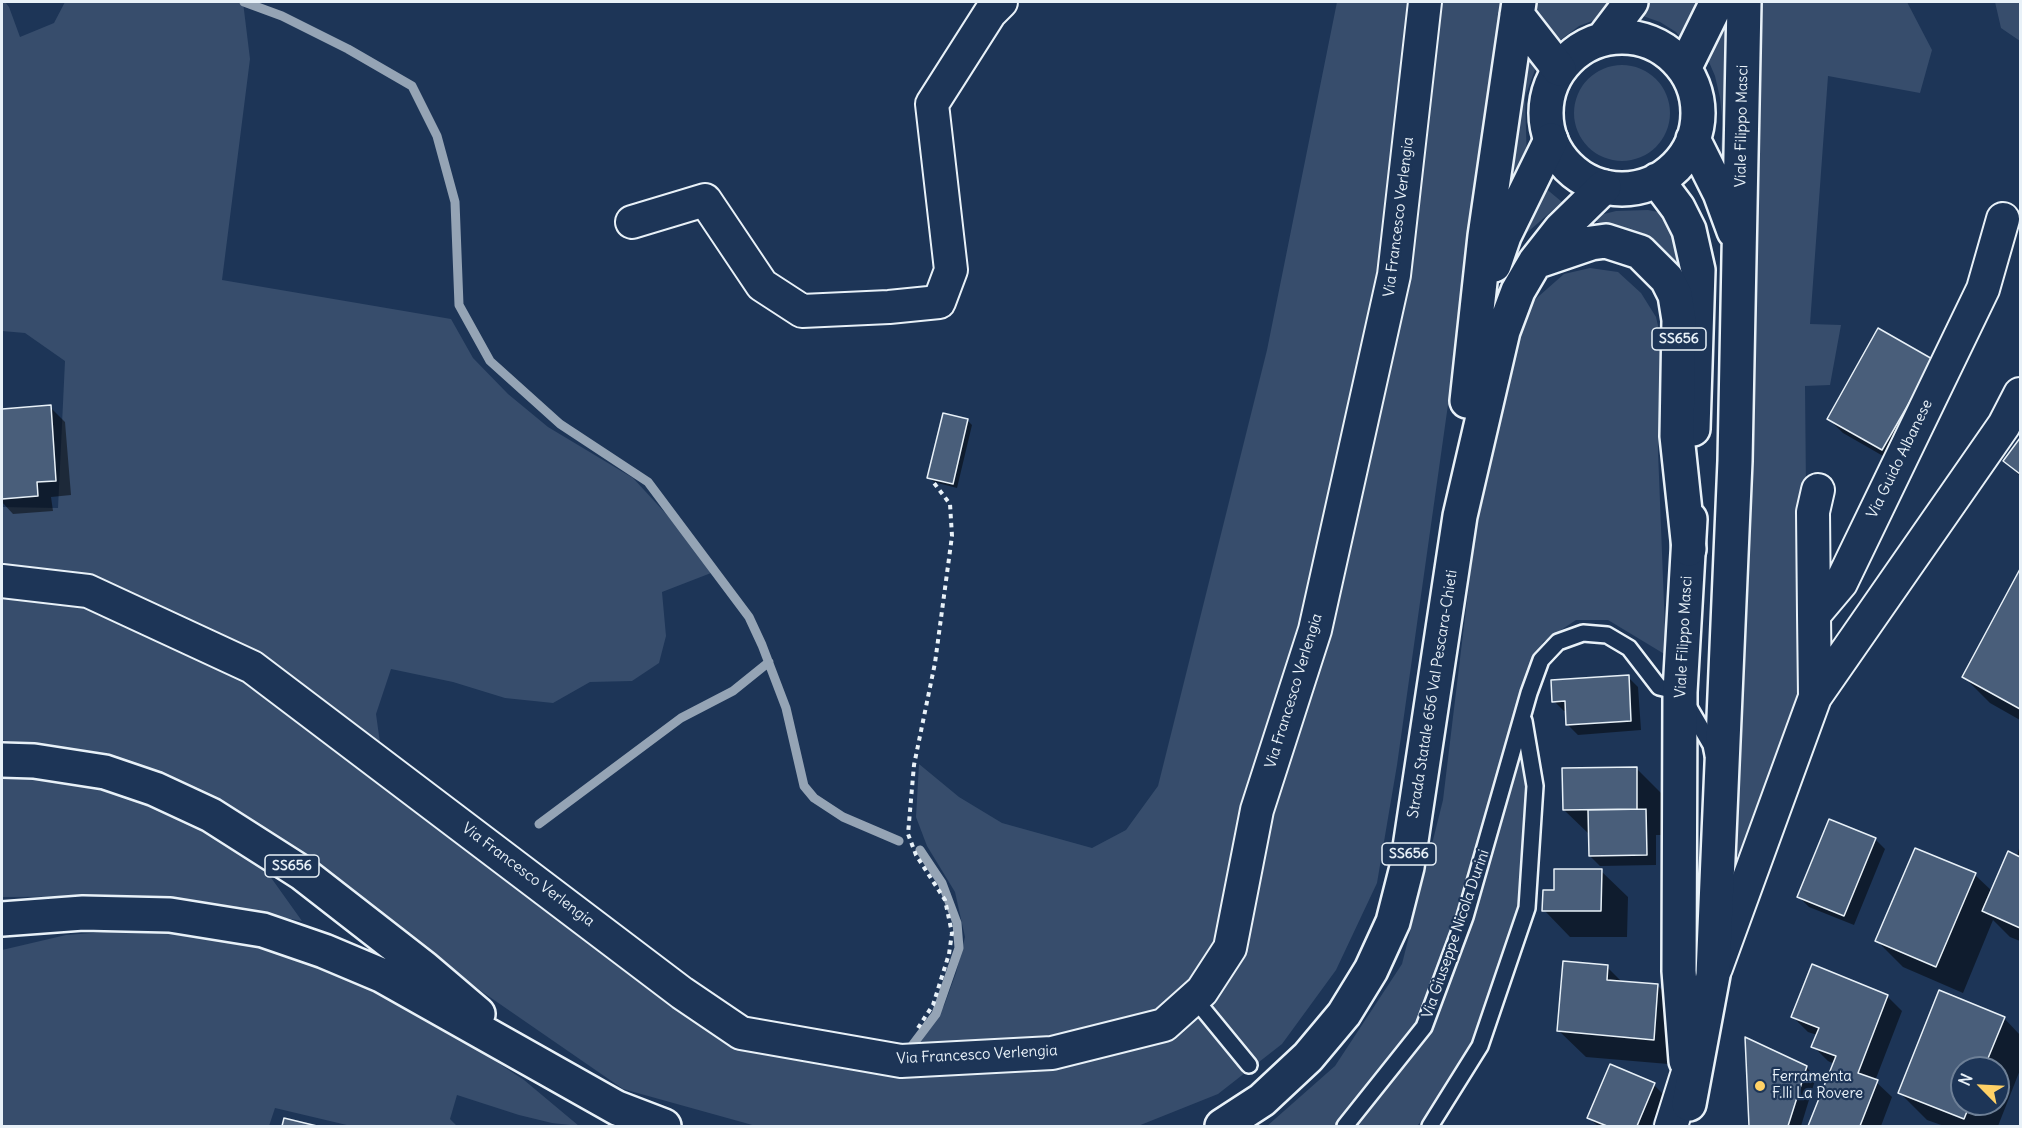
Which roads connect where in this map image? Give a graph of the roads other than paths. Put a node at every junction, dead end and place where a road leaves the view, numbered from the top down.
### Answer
1 (1001, 2) edge
2 (1425, 2) edge
3 (1630, 2) edge
4 (1716, 2) edge
5 (1744, 2) edge
6 (1518, 8) edge
7 (1603, 39) junction
8 (1559, 69) junction
9 (1684, 69) junction
10 (1693, 139) junction
11 (1551, 140) junction
12 (1657, 180) junction
13 (1604, 186) junction
14 (2003, 219) dead end
15 (632, 222) dead end
16 (1740, 250) junction
17 (1535, 262) junction
18 (1479, 306) junction
19 (2020, 394) edge
20 (1818, 490) dead end
21 (1460, 516) junction
22 (1689, 549) junction
23 (2, 581) edge
24 (1814, 615) junction
25 (1680, 692) junction
26 (1815, 696) junction
27 (1524, 718) junction
28 (2, 760) edge
29 (1721, 795) junction
30 (2, 919) edge
31 (1713, 975) junction
32 (1194, 998) junction
33 (536, 1065) junction
34 (1250, 1065) dead end
35 (1685, 1108) edge
36 (664, 1126) edge
37 (1222, 1126) edge
38 (1345, 1126) edge
39 (1430, 1126) edge

1 - 15 street
2 - 32 street, Via Francesco Verlengia
3 - 7 main road
4 - 9 main road
5 - 16 main road, Viale Filippo Masci
6 - 8 main road, SS656
6 - 18 main road, SS656
7 - 8 main road
7 - 9 main road
8 - 11 main road
9 - 10 main road
10 - 12 main road
10 - 16 main road, Viale Filippo Masci
11 - 13 main road
11 - 18 main road, SS656
12 - 13 main road
12 - 22 main road, Viale Filippo Masci
13 - 17 main road, SS656
14 - 24 street, Via Guido Albanese
16 - 29 main road, Viale Filippo Masci
17 - 21 main road, SS656
17 - 22 main road, SS656
18 - 21 main road, SS656
19 - 26 street
20 - 24 street
21 - 37 main road, Strada Statale 656 Val Pescara-Chieti / SS656
22 - 25 main road, Viale Filippo Masci
23 - 32 street, Via Francesco Verlengia
24 - 26 street
25 - 27 lane, Via Giuseppe Nicola Durini
25 - 29 lane
25 - 35 main road, Viale Filippo Masci
26 - 31 street
27 - 38 lane, Via Giuseppe Nicola Durini
27 - 39 lane, Via Giuseppe Nicola Durini
28 - 33 main road, SS656
29 - 31 main road, Viale Filippo Masci
30 - 33 main road, SS656
31 - 35 main road, Viale Filippo Masci
32 - 34 lane
33 - 36 main road, SS656

